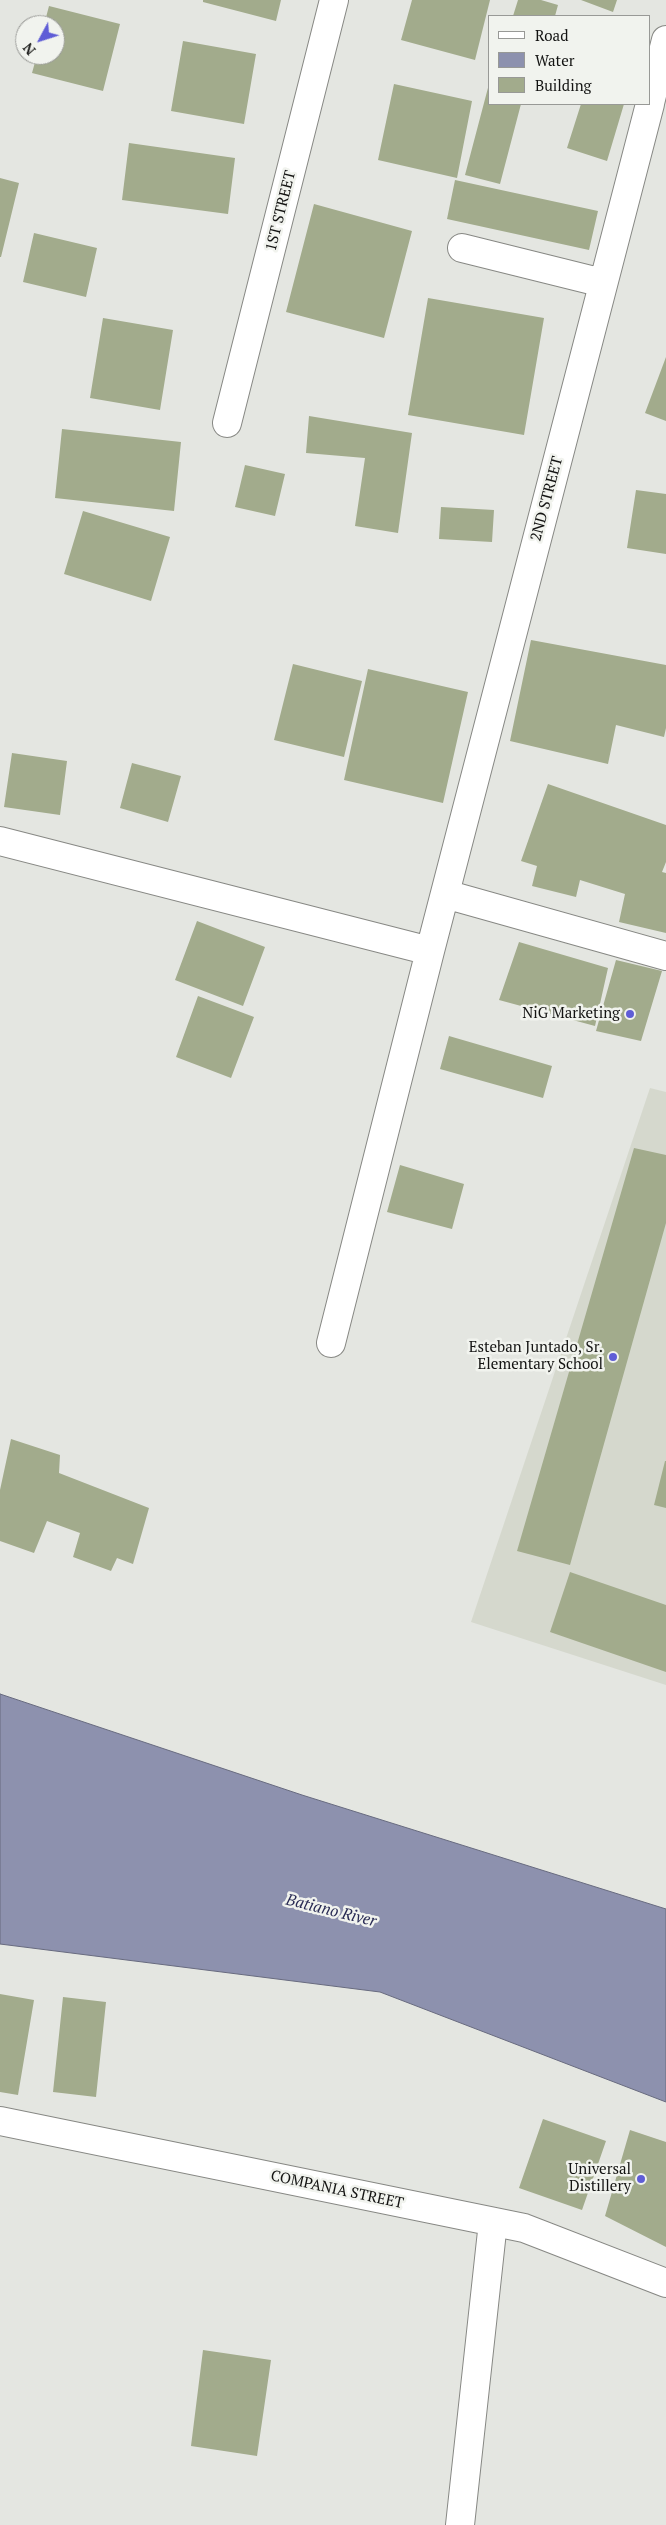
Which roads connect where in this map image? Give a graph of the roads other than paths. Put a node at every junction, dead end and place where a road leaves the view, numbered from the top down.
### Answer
1 (334, 0) edge
2 (666, 40) edge
3 (651, 100) edge
4 (650, 105) edge
5 (462, 248) dead end
6 (603, 283) junction
7 (227, 423) dead end
8 (0, 841) edge
9 (445, 894) junction
10 (430, 951) junction
11 (666, 956) edge
12 (331, 1343) dead end
13 (0, 2121) edge
14 (494, 2222) junction
15 (666, 2283) edge
16 (460, 2525) edge

1 - 7 street, 1ST STREET
2 - 3 street, 2ND STREET
4 - 6 street, 2ND STREET
5 - 6 street
6 - 9 street, 2ND STREET
8 - 10 street
9 - 10 street, 2ND STREET
9 - 11 street
10 - 12 street, 2ND STREET
13 - 14 street, COMPANIA STREET
14 - 15 street, COMPANIA STREET
14 - 16 street

